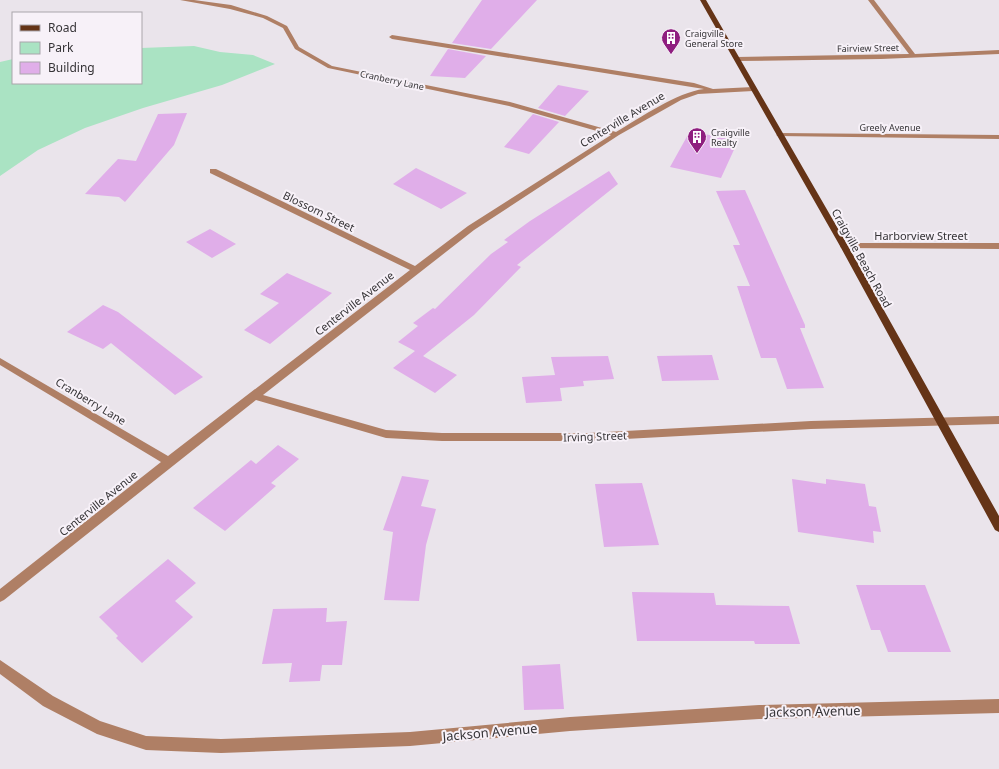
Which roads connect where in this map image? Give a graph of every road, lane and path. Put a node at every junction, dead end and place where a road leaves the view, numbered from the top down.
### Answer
1 (183, 0) edge
2 (703, 0) edge
3 (871, 0) edge
4 (392, 37) dead end
5 (999, 52) edge
6 (914, 56) junction
7 (737, 59) junction
8 (753, 89) junction
9 (716, 90) junction
10 (617, 134) junction
11 (780, 135) junction
12 (999, 137) edge
13 (213, 171) dead end
14 (844, 246) junction
15 (999, 246) edge
16 (416, 270) junction
17 (0, 361) edge
18 (255, 396) junction
19 (999, 420) edge
20 (940, 422) junction
21 (169, 462) junction
22 (999, 528) edge
23 (0, 596) edge
24 (0, 666) edge
25 (999, 706) edge

1 - 10 street, Cranberry Lane
2 - 7 main road, Craigville Beach Road
3 - 6 street
4 - 9 street
5 - 6 street, Fairview Street
6 - 7 street, Fairview Street
7 - 8 main road, Craigville Beach Road
8 - 9 street, Centerville Avenue
8 - 11 main road, Craigville Beach Road
9 - 10 street, Centerville Avenue
10 - 16 street, Centerville Avenue
11 - 12 street, Greely Avenue
11 - 14 main road, Craigville Beach Road
13 - 16 street, Blossom Street
14 - 15 street, Harborview Street
14 - 20 main road, Craigville Beach Road
16 - 18 street, Centerville Avenue
17 - 21 street, Cranberry Lane
18 - 20 street, Irving Street
18 - 21 street, Centerville Avenue
19 - 20 street, Irving Street
20 - 22 main road, Craigville Beach Road
21 - 23 street, Centerville Avenue
24 - 25 street, Jackson Avenue

